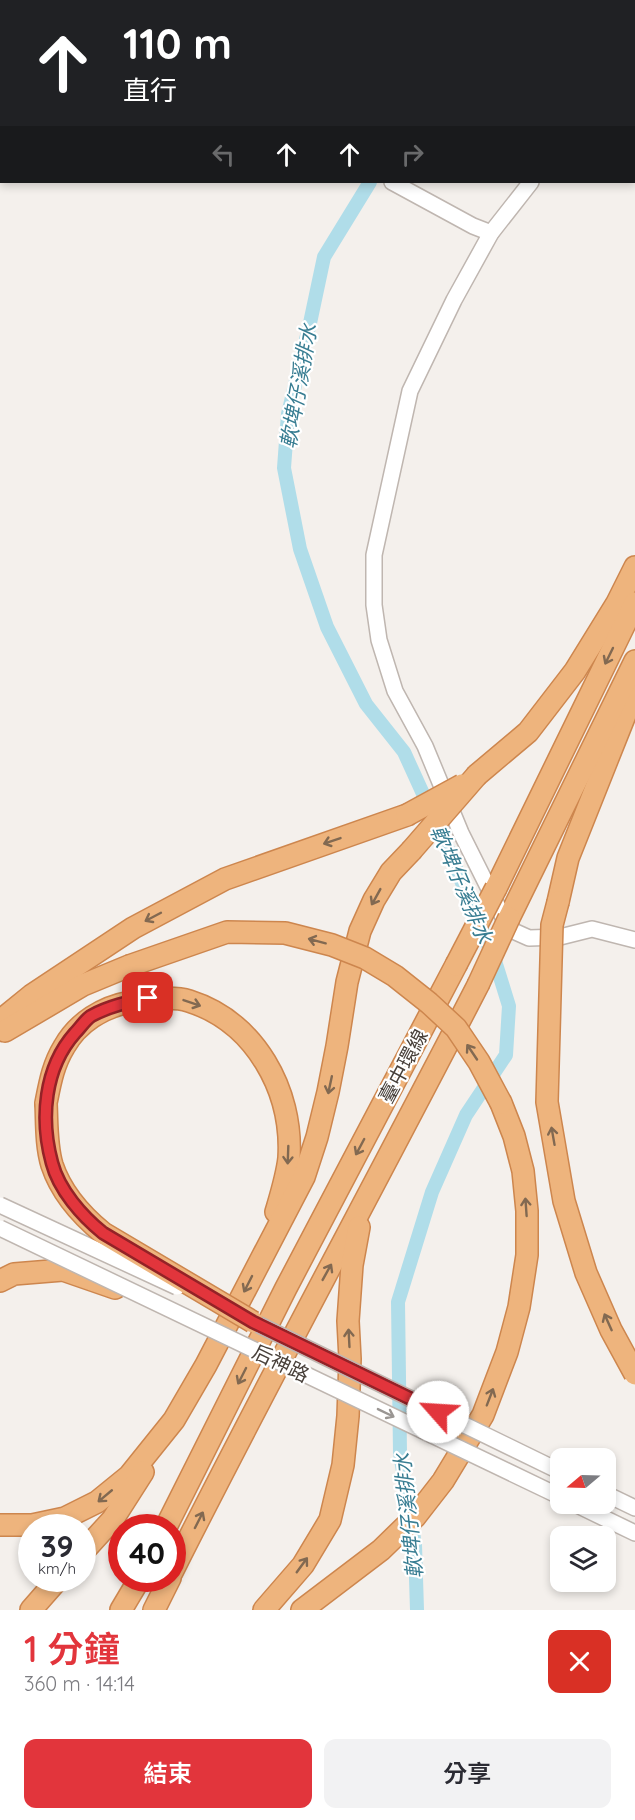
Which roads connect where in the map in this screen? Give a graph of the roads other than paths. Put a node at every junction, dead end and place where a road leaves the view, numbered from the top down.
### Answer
1 (530, 183) edge
2 (396, 184) edge
3 (491, 233) junction
4 (635, 567) edge
5 (635, 603) edge
6 (635, 661) edge
7 (635, 690) edge
8 (477, 775) junction
9 (635, 940) edge
10 (0, 1021) edge
11 (0, 1034) edge
12 (368, 1198) junction
13 (0, 1205) edge
14 (0, 1228) edge
15 (263, 1255) junction
16 (0, 1281) edge
17 (156, 1303) junction
18 (253, 1322) junction
19 (635, 1374) edge
20 (174, 1420) junction
21 (550, 1467) edge
22 (550, 1492) edge
23 (616, 1499) edge
24 (635, 1508) edge
25 (173, 1514) edge
26 (596, 1514) edge
27 (0, 1525) edge
28 (635, 1533) edge
29 (96, 1538) edge
30 (186, 1545) edge
31 (46, 1592) edge
32 (132, 1592) edge
33 (163, 1592) edge
34 (34, 1606) edge
35 (121, 1610) edge
36 (154, 1610) edge
37 (264, 1610) edge
38 (302, 1610) edge

1 - 3 street
2 - 3 street
3 - 9 street
4 - 8 highway
5 -> 25 highway, 臺中環線, bridge
6 - 12 highway, 臺中環線, bridge
19 -> 7 highway, bridge
8 -> 10 highway, bridge
8 -> 15 highway, bridge
38 -> 11 highway, bridge
30 -> 12 highway, 臺中環線
37 -> 12 highway
13 - 18 street, 后神路, bridge
14 - 17 street, 后神路, bridge
18 -> 15 highway, bridge
15 -> 20 highway
16 - 17 highway, bridge
17 -> 22 street, 后神路, bridge
18 - 21 street, 后神路, bridge
20 -> 27 highway
20 - 29 highway
23 - 24 street
26 - 28 street
31 - 34 highway
32 - 35 highway
33 - 36 highway

